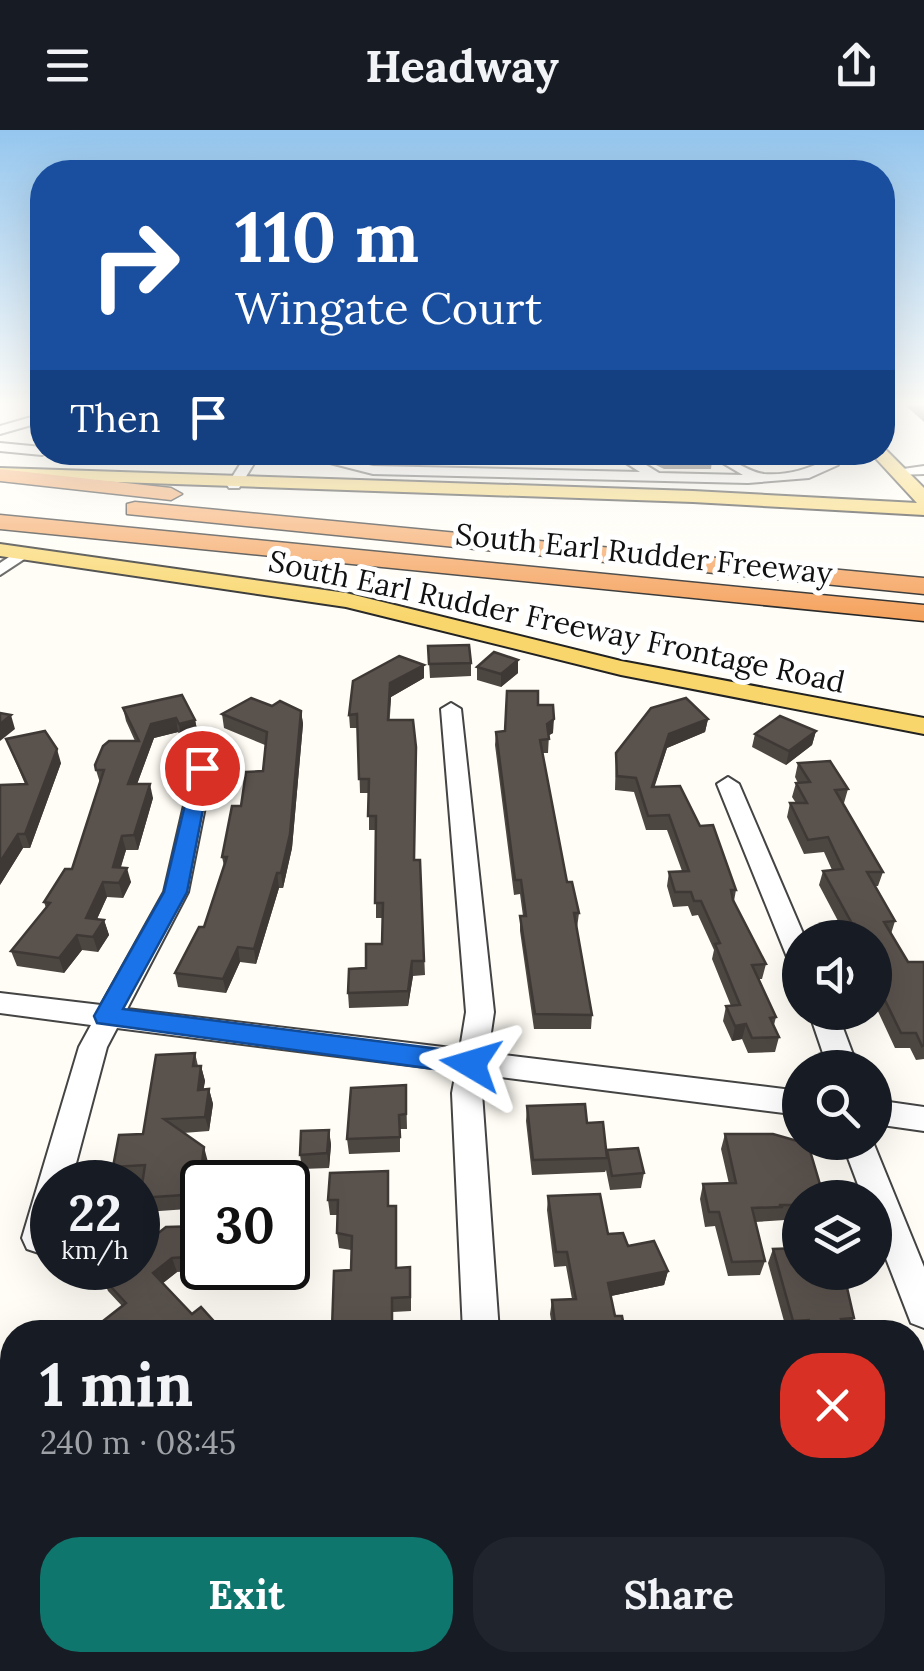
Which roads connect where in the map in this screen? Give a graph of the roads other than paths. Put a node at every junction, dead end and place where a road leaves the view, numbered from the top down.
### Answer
1 (17, 476) edge
2 (39, 476) edge
3 (229, 476) edge
4 (234, 476) edge
5 (592, 476) edge
6 (754, 476) edge
7 (790, 476) edge
8 (901, 476) edge
9 (656, 477) joint
10 (760, 479) junction
11 (226, 485) junction
12 (0, 496) edge
13 (924, 499) edge
14 (838, 503) junction
15 (924, 509) edge
16 (0, 524) edge
17 (924, 532) edge
18 (570, 551) junction
19 (12, 552) edge
20 (0, 570) edge
21 (924, 586) edge
22 (924, 613) edge
23 (451, 709) dead end
24 (924, 726) edge
25 (202, 768) dead end
26 (728, 784) dead end
27 (784, 920) edge
28 (0, 1003) edge
29 (106, 1016) junction
30 (471, 1064) junction
31 (782, 1101) edge
32 (892, 1115) edge
33 (924, 1120) edge
34 (61, 1160) edge
35 (864, 1160) edge
36 (924, 1311) edge
37 (480, 1320) edge

1 - 18 highway
2 - 11 main road
3 - 11 street
4 - 11 street
5 - 9 street
6 - 10 street
7 - 10 street
8 - 13 main road
9 - 10 street
11 - 14 main road
12 - 18 highway, South Earl Rudder Freeway
14 - 15 main road
14 - 17 main road
16 - 22 highway, South Earl Rudder Freeway
18 - 21 highway, South Earl Rudder Freeway
19 - 20 street
19 - 24 main road, South Earl Rudder Freeway Frontage Road
23 - 30 street
25 - 29 street
26 - 27 street
28 - 29 street
29 - 30 street
29 - 34 street
30 - 31 street
30 - 37 street
32 - 33 street
35 - 36 street

